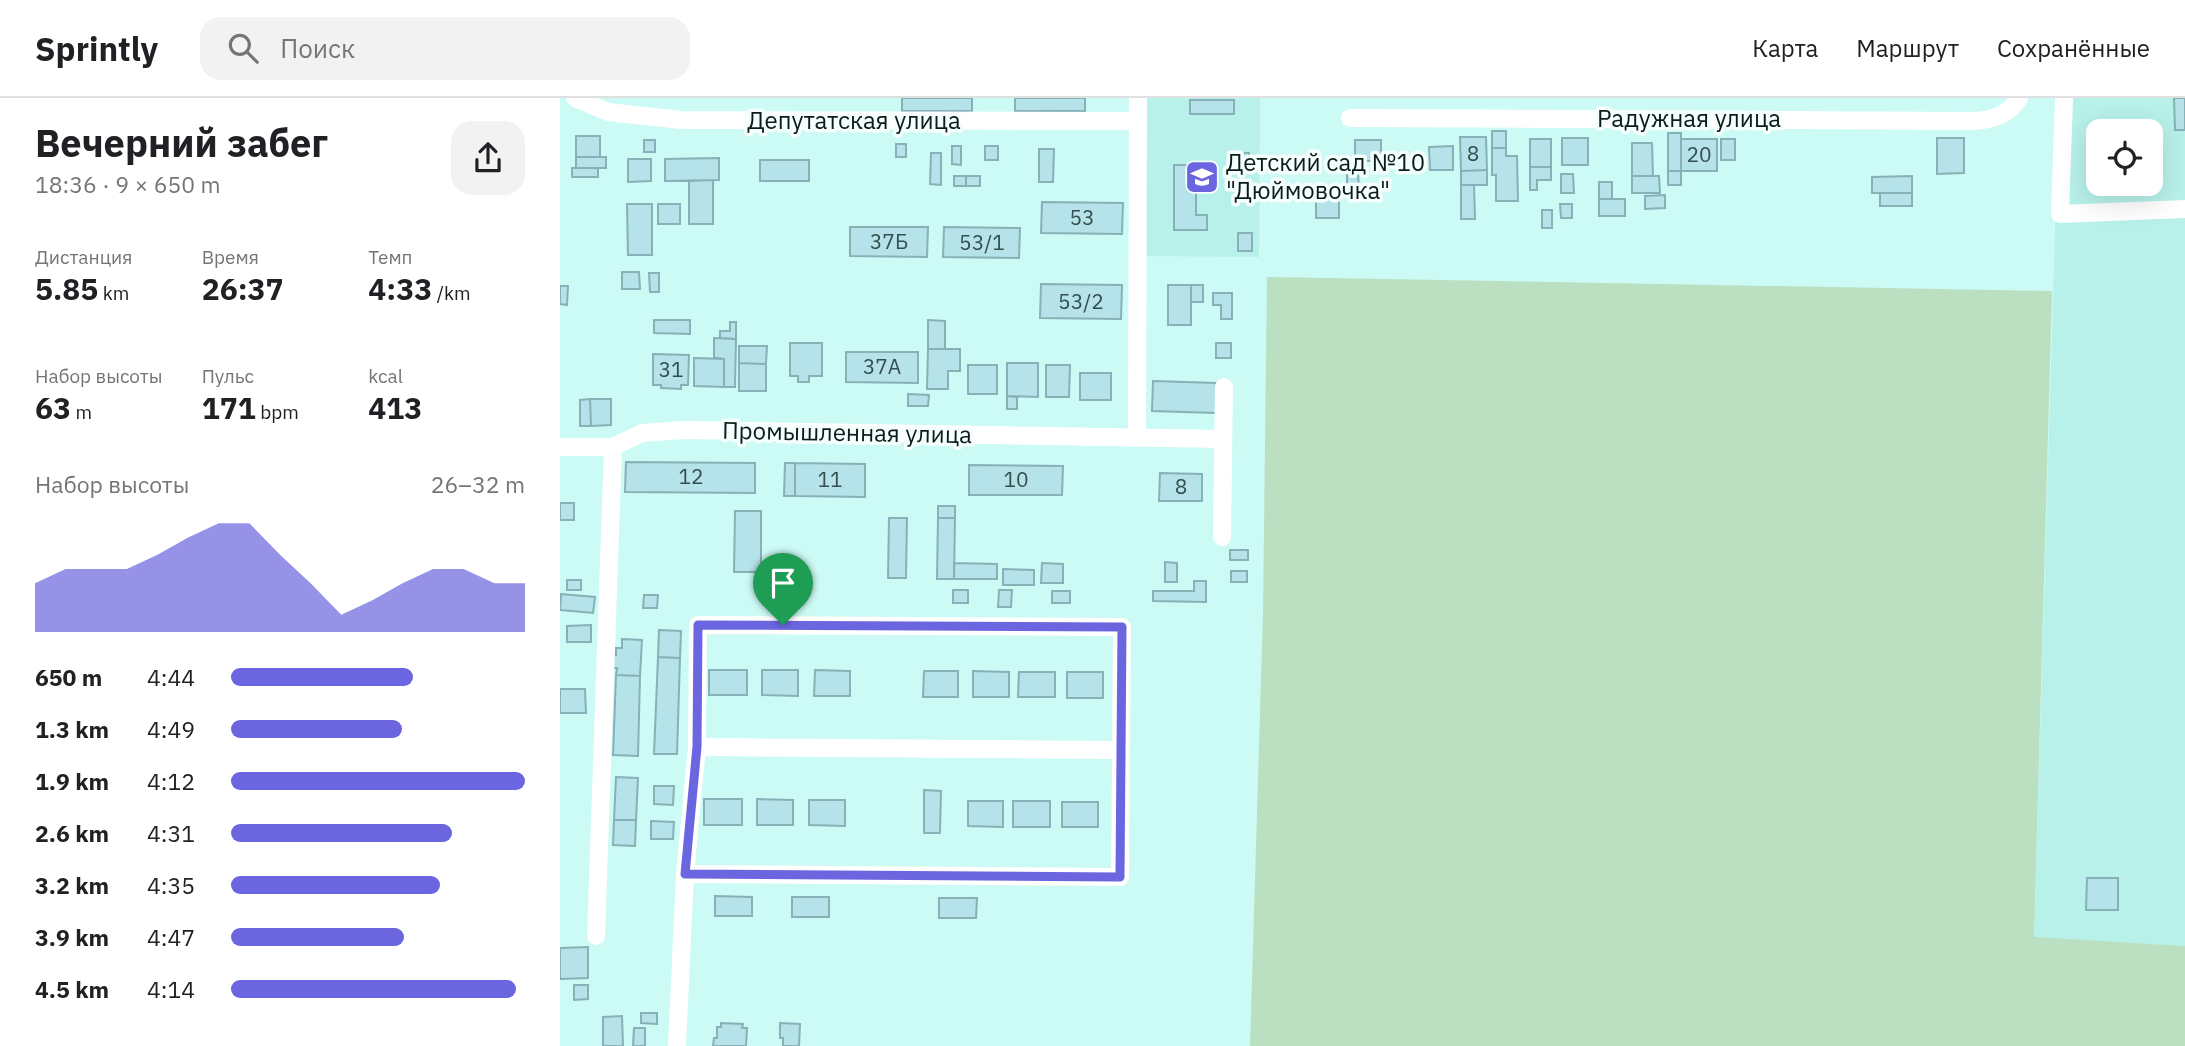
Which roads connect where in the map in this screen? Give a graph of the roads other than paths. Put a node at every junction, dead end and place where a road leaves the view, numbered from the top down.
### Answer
1 (575, 98) edge
2 (1138, 98) edge
3 (2019, 98) edge
4 (2064, 98) edge
5 (1350, 118) dead end
6 (1138, 121) junction
7 (2185, 209) edge
8 (1224, 387) dead end
9 (1137, 437) junction
10 (1223, 439) junction
11 (560, 447) edge
12 (613, 447) junction
13 (1222, 537) dead end
14 (697, 747) junction
15 (1121, 750) junction
16 (685, 874) junction
17 (596, 936) dead end
18 (677, 1046) edge

1 - 6 street, Депутатская улица
2 - 6 street
3 - 5 street, Радужная улица
4 - 7 street
6 - 9 street
8 - 10 street
9 - 10 street, Промышленная улица
9 - 12 street, Промышленная улица
10 - 13 street
11 - 12 street, Промышленная улица
12 - 17 street
14 - 15 street
14 - 15 street
14 - 16 street
15 - 16 street
16 - 18 street

